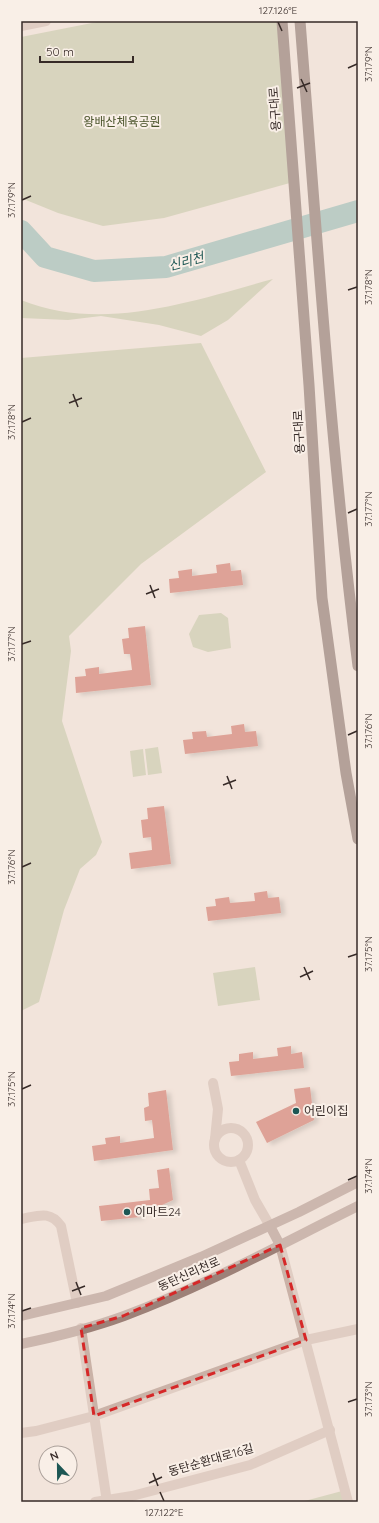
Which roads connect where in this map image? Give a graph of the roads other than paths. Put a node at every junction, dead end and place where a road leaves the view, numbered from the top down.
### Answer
1 (46, 21) edge
2 (282, 21) edge
3 (300, 21) edge
4 (21, 26) edge
5 (358, 666) edge
6 (358, 839) edge
7 (213, 1083) dead end
8 (218, 1109) junction
9 (233, 1129) junction
10 (216, 1139) junction
11 (239, 1160) junction
12 (358, 1182) edge
13 (358, 1206) edge
14 (21, 1219) edge
15 (270, 1226) junction
16 (280, 1245) junction
17 (77, 1303) junction
18 (21, 1316) edge
19 (81, 1328) junction
20 (358, 1329) edge
21 (306, 1340) junction
22 (21, 1344) edge
23 (94, 1416) junction
24 (330, 1430) junction
25 (21, 1433) edge
26 (106, 1501) edge
27 (95, 1502) edge
28 (348, 1502) edge

1 - 4 street
2 - 6 highway, 용구대로
3 - 5 highway
7 - 8 street
8 - 9 street
8 - 10 street
9 - 10 street
9 - 11 street
10 - 11 street
11 - 15 street
12 - 15 main road, 동탄신리천로
13 - 16 main road, 동탄신리천로
14 - 17 street
15 - 16 main road
15 - 17 main road, 동탄신리천로
16 - 19 main road, 동탄신리천로
16 - 21 street
17 - 18 main road, 동탄신리천로
19 - 22 main road, 동탄신리천로
19 - 23 street
20 - 21 street
21 - 23 street
21 - 24 street
23 - 25 street
23 - 26 street
24 - 26 street, 동탄순환대로16길
24 - 28 street
26 - 27 street, 동탄순환대로16길

